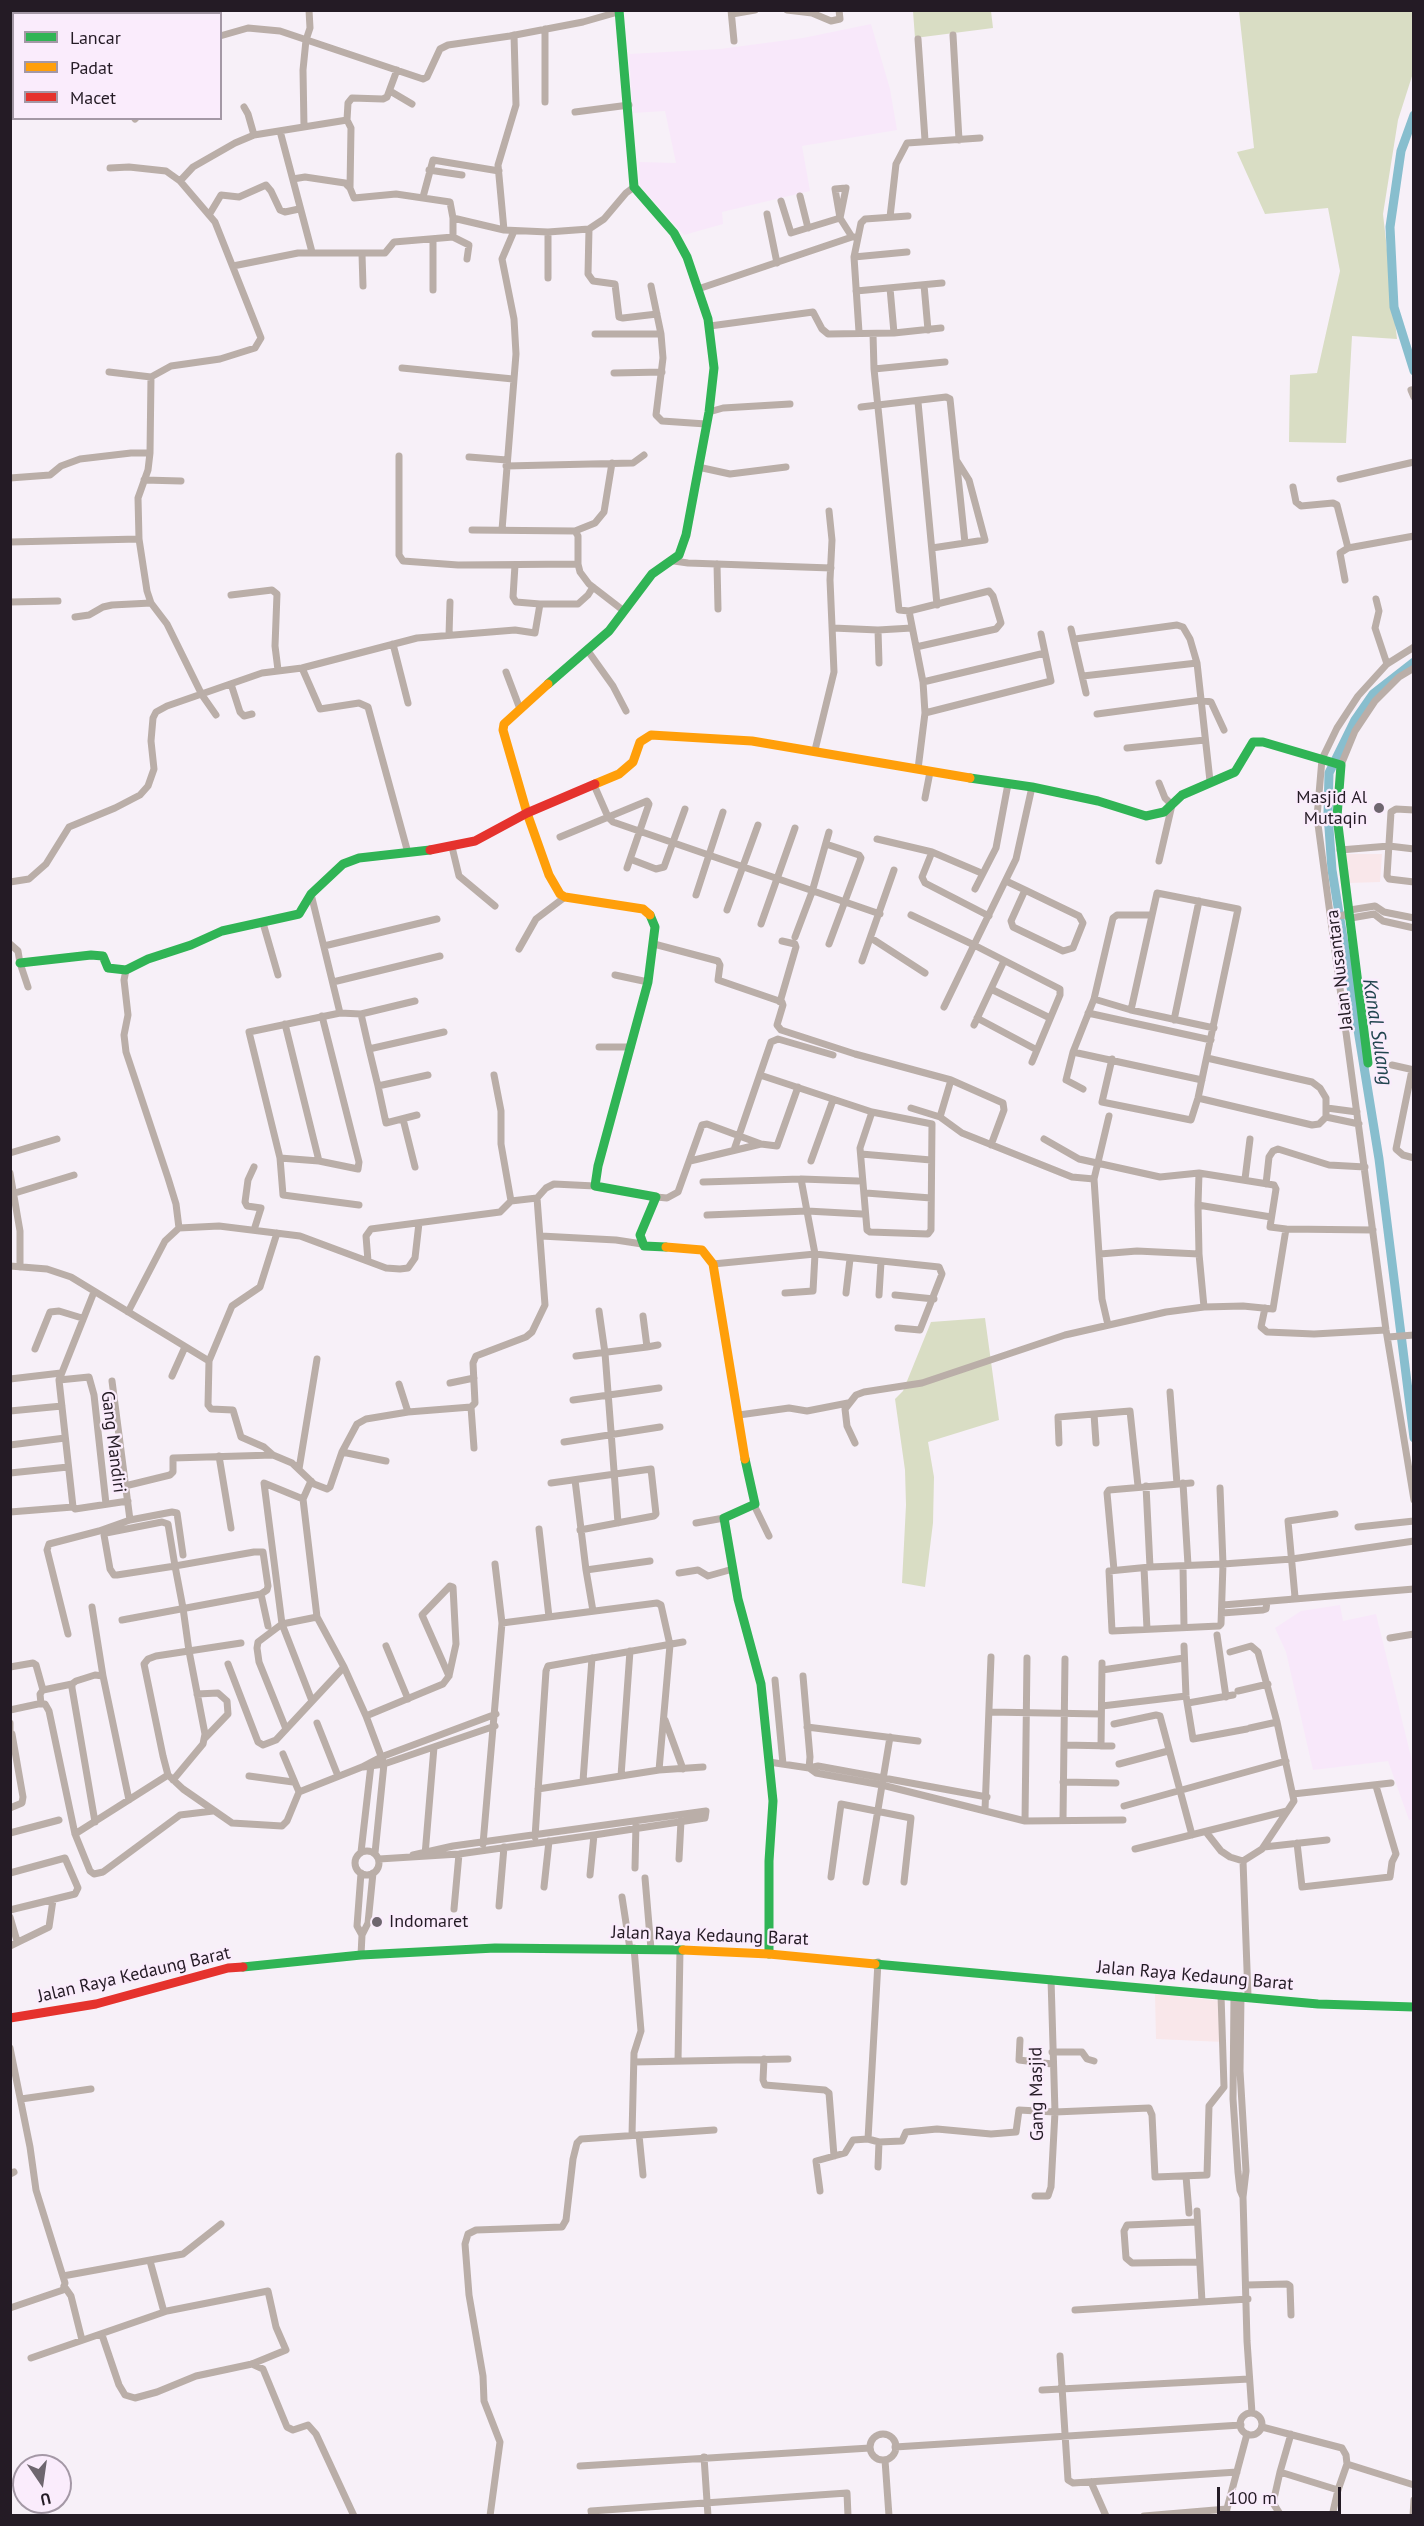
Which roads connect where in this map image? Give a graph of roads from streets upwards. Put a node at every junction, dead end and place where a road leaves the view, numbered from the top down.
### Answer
1 (309, 10) edge
2 (755, 10) edge
3 (787, 10) edge
4 (839, 10) edge
5 (618, 11) edge
6 (731, 12) edge
7 (545, 29) junction
8 (222, 35) edge
9 (514, 35) junction
10 (953, 35) dead end
11 (918, 39) dead end
12 (306, 40) junction
13 (734, 41) dead end
14 (397, 70) junction
15 (390, 91) junction
16 (545, 102) dead end
17 (411, 104) dead end
18 (628, 105) junction
19 (244, 107) dead end
20 (575, 112) dead end
21 (347, 120) junction
22 (304, 127) junction
23 (280, 131) junction
24 (254, 135) junction
25 (980, 138) dead end
26 (925, 140) junction
27 (959, 140) junction
28 (110, 168) dead end
29 (429, 170) junction
30 (499, 171) junction
31 (462, 175) dead end
32 (293, 179) junction
33 (180, 181) junction
34 (350, 188) junction
35 (634, 188) junction
36 (800, 196) dead end
37 (423, 197) junction
38 (781, 201) dead end
39 (299, 209) junction
40 (767, 214) dead end
41 (209, 215) junction
42 (908, 216) dead end
43 (890, 217) junction
44 (453, 218) junction
45 (808, 228) junction
46 (590, 229) junction
47 (504, 230) junction
48 (514, 231) junction
49 (548, 232) junction
50 (453, 237) junction
51 (854, 237) junction
52 (433, 239) junction
53 (312, 252) junction
54 (907, 252) dead end
55 (362, 254) junction
56 (854, 257) junction
57 (467, 260) dead end
58 (777, 263) junction
59 (233, 266) junction
60 (548, 278) dead end
61 (942, 283) dead end
62 (924, 285) junction
63 (363, 286) dead end
64 (651, 286) dead end
65 (890, 288) junction
66 (698, 289) junction
67 (433, 290) dead end
68 (856, 291) junction
69 (657, 314) junction
70 (710, 326) junction
71 (941, 328) dead end
72 (928, 330) junction
73 (859, 332) junction
74 (894, 333) junction
75 (595, 334) dead end
76 (661, 334) junction
77 (873, 334) junction
78 (945, 363) dead end
79 (402, 368) dead end
80 (874, 369) junction
81 (109, 372) dead end
82 (662, 372) junction
83 (614, 373) dead end
84 (151, 377) junction
85 (513, 379) junction
86 (918, 402) junction
87 (790, 404) dead end
88 (878, 405) junction
89 (861, 407) dead end
90 (709, 412) junction
91 (706, 424) junction
92 (150, 453) junction
93 (399, 456) dead end
94 (644, 456) dead end
95 (470, 457) dead end
96 (956, 460) junction
97 (1413, 462) edge
98 (507, 463) junction
99 (612, 463) junction
100 (698, 467) junction
101 (786, 467) dead end
102 (10, 478) edge
103 (1340, 479) dead end
104 (144, 480) junction
105 (181, 481) dead end
106 (1293, 487) dead end
107 (829, 511) dead end
108 (472, 530) dead end
109 (502, 530) junction
110 (575, 531) junction
111 (1413, 536) edge
112 (139, 539) junction
113 (10, 542) edge
114 (965, 543) junction
115 (932, 548) junction
116 (1348, 548) junction
117 (674, 561) junction
118 (578, 564) junction
119 (717, 564) junction
120 (515, 565) junction
121 (831, 568) junction
122 (1345, 579) dead end
123 (593, 587) junction
124 (231, 594) dead end
125 (1376, 599) dead end
126 (10, 602) edge
127 (58, 602) dead end
128 (450, 602) dead end
129 (151, 603) junction
130 (540, 604) junction
131 (937, 605) junction
132 (718, 609) dead end
133 (624, 611) junction
134 (909, 611) junction
135 (75, 617) dead end
136 (833, 628) junction
137 (912, 628) junction
138 (1071, 629) dead end
139 (878, 630) junction
140 (1041, 634) dead end
141 (449, 635) junction
142 (1075, 639) junction
143 (393, 644) junction
144 (916, 647) junction
145 (1413, 647) edge
146 (588, 651) junction
147 (1045, 653) junction
148 (879, 663) dead end
149 (1197, 663) junction
150 (1386, 664) junction
151 (302, 668) junction
152 (1413, 668) edge
153 (278, 670) junction
154 (506, 672) dead end
155 (1083, 676) junction
156 (923, 682) junction
157 (231, 684) junction
158 (1086, 693) dead end
159 (202, 695) junction
160 (1201, 700) junction
161 (408, 704) dead end
162 (520, 709) junction
163 (626, 711) dead end
164 (925, 713) junction
165 (252, 714) dead end
166 (1097, 714) dead end
167 (216, 716) dead end
168 (1224, 730) dead end
169 (1205, 740) junction
170 (1127, 748) dead end
171 (815, 750) junction
172 (1324, 759) junction
173 (1339, 764) junction
174 (918, 769) junction
175 (930, 771) junction
176 (1210, 781) junction
177 (1159, 783) dead end
178 (1008, 784) junction
179 (594, 786) junction
180 (1032, 787) junction
181 (925, 798) dead end
182 (1172, 804) junction
183 (685, 809) dead end
184 (1413, 810) edge
185 (723, 812) dead end
186 (527, 813) junction
187 (608, 817) junction
188 (758, 825) dead end
189 (795, 828) dead end
190 (639, 832) junction
191 (829, 832) dead end
192 (560, 837) dead end
193 (877, 839) dead end
194 (826, 844) junction
195 (674, 845) junction
196 (1389, 846) junction
197 (452, 847) junction
198 (1413, 849) edge
199 (1340, 850) junction
200 (932, 852) junction
201 (408, 853) junction
202 (708, 856) junction
203 (630, 859) junction
204 (1159, 861) dead end
205 (627, 868) dead end
206 (742, 868) junction
207 (894, 870) dead end
208 (979, 872) dead end
209 (777, 880) junction
210 (1006, 881) junction
211 (10, 882) edge
212 (1413, 882) edge
213 (975, 889) dead end
214 (1025, 890) junction
215 (812, 892) junction
216 (310, 894) junction
217 (696, 894) dead end
218 (565, 897) junction
219 (1199, 902) junction
220 (844, 903) junction
221 (495, 906) dead end
222 (728, 910) dead end
223 (1384, 912) junction
224 (879, 914) junction
225 (910, 915) dead end
226 (1151, 915) junction
227 (1349, 915) junction
228 (989, 916) junction
229 (1334, 917) junction
230 (1413, 918) edge
231 (437, 919) dead end
232 (1383, 921) junction
233 (264, 923) junction
234 (760, 924) dead end
235 (1413, 928) edge
236 (795, 937) dead end
237 (871, 938) junction
238 (782, 941) dead end
239 (10, 944) edge
240 (654, 944) junction
241 (829, 944) dead end
242 (974, 945) junction
243 (324, 946) junction
244 (519, 949) dead end
245 (440, 956) dead end
246 (862, 961) dead end
247 (1004, 961) junction
248 (20, 963) junction
249 (126, 970) junction
250 (925, 973) dead end
251 (278, 975) dead end
252 (615, 975) dead end
253 (333, 982) junction
254 (648, 982) junction
255 (28, 987) dead end
256 (991, 989) junction
257 (1094, 999) junction
258 (415, 1001) dead end
259 (780, 1002) junction
260 (944, 1007) dead end
261 (1131, 1010) junction
262 (340, 1013) junction
263 (1088, 1013) junction
264 (361, 1014) junction
265 (322, 1016) junction
266 (1050, 1018) junction
267 (1174, 1020) junction
268 (285, 1024) junction
269 (1214, 1028) junction
270 (444, 1032) dead end
271 (1211, 1040) junction
272 (599, 1047) dead end
273 (631, 1047) junction
274 (369, 1049) junction
275 (1037, 1050) junction
276 (1073, 1052) junction
277 (833, 1055) dead end
278 (1207, 1058) junction
279 (1112, 1059) junction
280 (1032, 1062) dead end
281 (1368, 1063) dead end
282 (1392, 1065) dead end
283 (1413, 1070) edge
284 (428, 1075) dead end
285 (494, 1075) dead end
286 (760, 1076) junction
287 (951, 1080) junction
288 (1202, 1080) junction
289 (378, 1086) junction
290 (798, 1087) junction
291 (1083, 1089) dead end
292 (1198, 1098) junction
293 (833, 1100) junction
294 (911, 1108) dead end
295 (1327, 1108) junction
296 (872, 1112) junction
297 (1358, 1112) junction
298 (417, 1115) dead end
299 (1109, 1116) dead end
300 (940, 1117) junction
301 (1326, 1117) junction
302 (403, 1119) junction
303 (1359, 1124) junction
304 (740, 1136) junction
305 (57, 1139) dead end
306 (1044, 1139) dead end
307 (1250, 1139) dead end
308 (761, 1144) junction
309 (992, 1145) junction
310 (734, 1150) junction
311 (10, 1153) edge
312 (861, 1154) junction
313 (280, 1158) junction
314 (1413, 1158) edge
315 (931, 1160) junction
316 (319, 1161) junction
317 (690, 1161) junction
318 (811, 1161) dead end
319 (1096, 1163) junction
320 (254, 1167) dead end
321 (415, 1167) dead end
322 (1365, 1167) junction
323 (10, 1173) edge
324 (1199, 1173) junction
325 (74, 1175) dead end
326 (801, 1179) junction
327 (1094, 1179) junction
328 (1245, 1179) junction
329 (858, 1181) dead end
330 (703, 1182) dead end
331 (1266, 1184) junction
332 (595, 1186) junction
333 (15, 1193) junction
334 (866, 1193) junction
335 (656, 1197) junction
336 (537, 1198) junction
337 (931, 1198) junction
338 (511, 1202) junction
339 (359, 1205) dead end
340 (1198, 1205) junction
341 (807, 1211) junction
342 (862, 1214) dead end
343 (707, 1215) dead end
344 (1271, 1217) junction
345 (419, 1223) junction
346 (179, 1228) junction
347 (1286, 1229) junction
348 (254, 1230) junction
349 (1373, 1230) junction
350 (277, 1233) junction
351 (542, 1236) junction
352 (642, 1244) junction
353 (815, 1254) junction
354 (1100, 1254) junction
355 (1199, 1254) junction
356 (850, 1259) junction
357 (368, 1261) junction
358 (881, 1262) junction
359 (712, 1264) junction
360 (10, 1266) edge
361 (20, 1267) junction
362 (94, 1292) junction
363 (785, 1293) dead end
364 (846, 1293) dead end
365 (879, 1295) dead end
366 (895, 1295) dead end
367 (934, 1299) junction
368 (1204, 1307) junction
369 (1265, 1308) junction
370 (599, 1311) dead end
371 (128, 1312) junction
372 (643, 1316) dead end
373 (82, 1318) junction
374 (1108, 1325) junction
375 (898, 1328) dead end
376 (1389, 1334) junction
377 (1413, 1335) edge
378 (658, 1346) dead end
379 (185, 1347) junction
380 (647, 1347) junction
381 (35, 1349) dead end
382 (605, 1353) junction
383 (576, 1356) dead end
384 (317, 1359) dead end
385 (209, 1361) junction
386 (60, 1377) junction
387 (172, 1377) dead end
388 (474, 1378) junction
389 (10, 1379) edge
390 (112, 1381) dead end
391 (450, 1383) dead end
392 (399, 1384) dead end
393 (659, 1388) dead end
394 (1170, 1392) dead end
395 (609, 1396) junction
396 (573, 1400) dead end
397 (848, 1403) junction
398 (62, 1406) junction
399 (471, 1407) junction
400 (10, 1411) edge
401 (408, 1412) junction
402 (1094, 1414) junction
403 (739, 1415) junction
404 (660, 1427) dead end
405 (612, 1434) junction
406 (65, 1438) junction
407 (564, 1442) dead end
408 (855, 1443) dead end
409 (1059, 1443) dead end
410 (1096, 1443) dead end
411 (10, 1445) edge
412 (474, 1448) dead end
413 (342, 1452) junction
414 (219, 1455) junction
415 (273, 1455) junction
416 (386, 1461) dead end
417 (68, 1467) junction
418 (299, 1469) junction
419 (10, 1473) edge
420 (615, 1473) junction
421 (575, 1480) junction
422 (311, 1481) junction
423 (551, 1483) dead end
424 (1184, 1483) junction
425 (125, 1486) junction
426 (1142, 1486) junction
427 (1220, 1488) dead end
428 (303, 1499) junction
429 (1413, 1500) edge
430 (128, 1501) junction
431 (106, 1504) junction
432 (754, 1505) junction
433 (73, 1507) junction
434 (10, 1512) edge
435 (1335, 1514) dead end
436 (724, 1518) junction
437 (130, 1520) junction
438 (1413, 1521) edge
439 (618, 1523) junction
440 (696, 1523) dead end
441 (1358, 1527) dead end
442 (231, 1528) dead end
443 (539, 1529) dead end
444 (580, 1530) junction
445 (769, 1536) dead end
446 (1413, 1541) edge
447 (183, 1555) dead end
448 (1292, 1559) junction
449 (650, 1561) dead end
450 (495, 1564) dead end
451 (1223, 1564) junction
452 (1185, 1565) junction
453 (175, 1566) junction
454 (1147, 1568) junction
455 (733, 1569) junction
456 (585, 1570) junction
457 (1114, 1570) junction
458 (679, 1573) dead end
459 (1413, 1589) edge
460 (261, 1594) junction
461 (1295, 1597) junction
462 (92, 1607) dead end
463 (183, 1608) junction
464 (1222, 1609) junction
465 (593, 1611) junction
466 (317, 1617) junction
467 (549, 1617) junction
468 (122, 1620) dead end
469 (502, 1623) junction
470 (282, 1624) junction
471 (268, 1626) dead end
472 (1184, 1627) junction
473 (1147, 1629) junction
474 (68, 1634) dead end
475 (1413, 1634) edge
476 (1217, 1635) dead end
477 (1390, 1638) dead end
478 (241, 1642) dead end
479 (683, 1642) dead end
480 (670, 1645) junction
481 (386, 1646) dead end
482 (1184, 1646) dead end
483 (189, 1651) junction
484 (630, 1651) junction
485 (1230, 1652) dead end
486 (991, 1657) dead end
487 (592, 1658) junction
488 (1027, 1658) dead end
489 (1185, 1658) junction
490 (1065, 1659) dead end
491 (228, 1664) dead end
492 (10, 1667) edge
493 (344, 1667) junction
494 (103, 1676) junction
495 (449, 1676) junction
496 (803, 1676) dead end
497 (775, 1680) dead end
498 (72, 1684) junction
499 (1268, 1684) junction
500 (43, 1690) junction
501 (197, 1694) junction
502 (1232, 1694) junction
503 (408, 1699) junction
504 (1187, 1700) junction
505 (312, 1701) junction
506 (40, 1704) junction
507 (10, 1710) edge
508 (1102, 1710) junction
509 (990, 1712) junction
510 (1026, 1713) junction
511 (496, 1714) junction
512 (1064, 1714) junction
513 (366, 1716) junction
514 (664, 1718) junction
515 (1277, 1722) junction
516 (10, 1723) edge
517 (316, 1723) dead end
518 (1114, 1724) dead end
519 (495, 1725) junction
520 (807, 1727) junction
521 (286, 1729) junction
522 (11, 1734) edge
523 (890, 1737) junction
524 (205, 1738) junction
525 (918, 1741) dead end
526 (1064, 1745) junction
527 (434, 1746) junction
528 (1101, 1746) junction
529 (1112, 1746) dead end
530 (1168, 1751) junction
531 (283, 1754) dead end
532 (382, 1760) junction
533 (1286, 1761) junction
534 (768, 1762) junction
535 (371, 1764) junction
536 (783, 1764) junction
537 (1119, 1764) dead end
538 (703, 1767) dead end
539 (809, 1768) junction
540 (683, 1769) junction
541 (659, 1770) junction
542 (249, 1776) dead end
543 (338, 1776) junction
544 (621, 1776) junction
545 (171, 1777) junction
546 (583, 1781) junction
547 (293, 1782) junction
548 (883, 1782) junction
549 (1064, 1782) junction
550 (382, 1783) junction
551 (1116, 1783) dead end
552 (1391, 1783) dead end
553 (370, 1784) junction
554 (1376, 1786) junction
555 (538, 1789) junction
556 (1179, 1789) junction
557 (299, 1792) junction
558 (1293, 1794) junction
559 (987, 1797) junction
560 (129, 1800) junction
561 (1124, 1806) dead end
562 (10, 1808) edge
563 (878, 1810) junction
564 (985, 1810) junction
565 (1287, 1811) junction
566 (219, 1815) junction
567 (1063, 1820) junction
568 (1123, 1820) dead end
569 (59, 1821) dead end
570 (681, 1821) junction
571 (1025, 1821) junction
572 (95, 1822) junction
573 (636, 1824) junction
574 (1206, 1832) junction
575 (10, 1833) edge
576 (75, 1834) junction
577 (594, 1835) junction
578 (1192, 1835) junction
579 (535, 1839) junction
580 (1327, 1840) dead end
581 (549, 1841) junction
582 (1297, 1843) junction
583 (483, 1846) junction
584 (504, 1847) junction
585 (1263, 1847) junction
586 (1135, 1849) dead end
587 (361, 1852) junction
588 (425, 1854) junction
589 (459, 1854) junction
590 (377, 1856) junction
591 (679, 1859) dead end
592 (1243, 1861) junction
593 (635, 1868) dead end
594 (10, 1873) edge
595 (361, 1873) junction
596 (373, 1873) junction
597 (590, 1875) dead end
598 (831, 1877) dead end
599 (645, 1878) dead end
600 (866, 1882) dead end
601 (904, 1882) dead end
602 (544, 1887) dead end
603 (622, 1897) dead end
604 (53, 1900) junction
605 (499, 1906) dead end
606 (454, 1909) dead end
607 (10, 1910) edge
608 (10, 1917) edge
609 (362, 1935) junction
610 (17, 1941) junction
611 (10, 1946) edge
612 (632, 1948) junction
613 (651, 1949) junction
614 (680, 1950) junction
615 (769, 1954) junction
616 (361, 1955) junction
617 (878, 1962) junction
618 (1051, 1979) junction
619 (1221, 1995) junction
620 (1241, 1996) junction
621 (1413, 2007) edge
622 (10, 2018) edge
623 (1020, 2040) dead end
624 (10, 2048) edge
625 (1052, 2052) junction
626 (764, 2059) junction
627 (788, 2059) dead end
628 (678, 2061) junction
629 (1094, 2061) dead end
630 (634, 2062) junction
631 (1052, 2064) junction
632 (91, 2089) dead end
633 (21, 2099) junction
634 (1055, 2112) junction
635 (714, 2130) dead end
636 (635, 2135) junction
637 (868, 2139) junction
638 (879, 2142) junction
639 (834, 2156) junction
640 (878, 2167) dead end
641 (643, 2175) dead end
642 (1186, 2176) junction
643 (820, 2191) dead end
644 (1035, 2196) dead end
645 (1197, 2222) junction
646 (221, 2224) dead end
647 (150, 2261) junction
648 (1199, 2262) junction
649 (63, 2276) junction
650 (1247, 2285) junction
651 (64, 2286) junction
652 (1248, 2299) junction
653 (1202, 2302) junction
654 (10, 2308) edge
655 (1075, 2310) dead end
656 (164, 2312) junction
657 (1291, 2315) dead end
658 (102, 2335) junction
659 (82, 2340) junction
660 (1060, 2356) dead end
661 (31, 2358) dead end
662 (252, 2364) junction
663 (1249, 2379) junction
664 (1063, 2389) junction
665 (1042, 2390) dead end
666 (1252, 2413) junction
667 (1241, 2425) junction
668 (1262, 2427) junction
669 (1247, 2433) junction
670 (1066, 2434) junction
671 (1291, 2434) junction
672 (895, 2447) junction
673 (870, 2448) junction
674 (704, 2457) junction
675 (885, 2460) junction
676 (1347, 2464) junction
677 (580, 2466) dead end
678 (1237, 2472) junction
679 (1280, 2472) junction
680 (1091, 2482) junction
681 (1413, 2485) edge
682 (1338, 2490) junction
683 (1413, 2500) edge
684 (707, 2502) junction
685 (668, 2505) junction
686 (629, 2512) edge
687 (1226, 2512) edge
688 (354, 2516) edge
689 (490, 2516) edge
690 (592, 2516) edge
691 (668, 2516) edge
692 (708, 2516) edge
693 (848, 2516) edge
694 (889, 2516) edge
695 (1106, 2516) edge
696 (1144, 2516) edge
697 (1286, 2516) edge
698 (1332, 2516) edge
699 (1413, 2516) edge

1 - 12 street
2 - 6 street
3 - 4 street
5 - 7 street
5 - 18 street
6 - 13 street
7 - 9 street
7 - 16 street
8 - 12 street
9 - 14 street
9 - 30 street
10 - 27 street
11 - 26 street
12 - 14 street
12 - 22 street
14 - 15 street
15 - 17 street
15 - 21 street
18 - 20 street
18 - 35 street
19 - 24 street
21 - 22 street
21 - 34 street
22 - 23 street
23 - 24 street
23 - 32 street
24 - 33 street
25 - 27 street
26 - 27 street
26 - 43 street
28 - 33 street
29 - 30 street
29 - 31 street
29 - 37 street
30 - 47 street
32 - 34 street
32 - 39 street
33 - 41 street
34 - 37 street
35 - 46 street
35 - 66 street
36 - 45 street
37 - 44 street
38 - 45 street
39 - 41 street
39 - 53 street
40 - 58 street
41 - 59 street
42 - 43 street
43 - 51 street
44 - 47 street
44 - 50 street
45 - 51 street
46 - 49 street
46 - 69 street
47 - 48 street
48 - 49 street
48 - 85 street
49 - 60 street
50 - 52 street
50 - 57 street
51 - 56 street
51 - 58 street
52 - 55 street
52 - 67 street
53 - 55 street
53 - 59 street
54 - 56 street
55 - 63 street
56 - 68 street
58 - 66 street
59 - 84 street
61 - 62 street
62 - 65 street
62 - 72 street
64 - 69 street
65 - 68 street
65 - 74 street
66 - 70 street
68 - 73 street
69 - 76 street
70 - 73 street
70 - 90 street
71 - 72 street
72 - 74 street
73 - 77 street
74 - 77 street
75 - 76 street
76 - 82 street
77 - 80 street
78 - 80 street
79 - 85 street
80 - 88 street
81 - 84 street
82 - 83 street
82 - 91 street
84 - 92 street
85 - 98 street
86 - 88 street
86 - 96 street
86 - 115 street
87 - 90 street
88 - 89 street
88 - 134 street
90 - 91 street
91 - 100 street
92 - 102 street
92 - 104 street
93 - 120 street
94 - 99 street
95 - 98 street
96 - 114 street
96 - 114 street
97 - 103 street
98 - 99 street
98 - 109 street
99 - 110 street
100 - 101 street
100 - 117 street
104 - 105 street
104 - 112 street
106 - 116 street
107 - 121 street
108 - 109 street
109 - 110 street
110 - 118 street
111 - 116 street
112 - 113 street
112 - 129 street
114 - 115 street
115 - 131 street
116 - 122 street
117 - 119 street
117 - 133 street
118 - 120 street
118 - 123 street
119 - 121 street
119 - 132 street
120 - 130 street
121 - 136 street
123 - 130 street
123 - 133 street
124 - 153 street
125 - 150 street
126 - 127 street
128 - 141 street
129 - 135 street
129 - 159 street
130 - 141 street
131 - 134 street
131 - 144 street
133 - 146 street
134 - 137 street
136 - 139 street
136 - 171 street
137 - 139 street
137 - 144 street
138 - 142 street
139 - 148 street
140 - 147 street
141 - 143 street
142 - 149 street
142 - 155 street
143 - 151 street
143 - 161 street
144 - 156 street
145 - 150 street
146 - 162 street
146 - 163 street
147 - 156 street
147 - 164 street
149 - 155 street
149 - 160 street
150 - 172 street
151 - 153 street
151 - 201 street
152 - 173 street, Jalan Nusantara
153 - 157 street
154 - 162 street
155 - 158 street
156 - 164 street
157 - 159 street
157 - 165 street
159 - 167 street
159 - 211 street
160 - 166 street
160 - 168 street
160 - 169 street
162 - 186 street
164 - 174 street
169 - 170 street
169 - 176 street
171 - 174 street
171 - 179 street
172 - 173 street
172 - 176 street
172 - 229 street
173 - 199 street, Jalan Nusantara
174 - 175 street
175 - 178 street
175 - 181 street
176 - 182 street
177 - 182 street
178 - 180 street
178 - 213 street
179 - 186 street
179 - 187 street
180 - 182 street
180 - 210 street
182 - 204 street
183 - 195 street
184 - 196 street
185 - 202 street
186 - 197 street
186 - 218 street
187 - 190 street
187 - 190 street
187 - 192 street
188 - 206 street
189 - 209 street
190 - 195 street
190 - 203 street
191 - 194 street
193 - 200 street
194 - 215 street
194 - 220 street
195 - 202 street
195 - 203 street
196 - 198 street
196 - 199 street
196 - 212 street
197 - 201 street
197 - 221 street
199 - 227 street, Jalan Nusantara
200 - 208 street
200 - 228 street
201 - 216 street
202 - 206 street
202 - 217 street
203 - 205 street
206 - 209 street
206 - 222 street
207 - 224 street
209 - 215 street
209 - 234 street
210 - 214 street
210 - 228 street
214 - 214 street
215 - 220 street
215 - 236 street
216 - 233 street
216 - 243 street
218 - 240 street
218 - 244 street
219 - 226 street
219 - 267 street
219 - 269 street
220 - 224 street
220 - 241 street
223 - 227 street
223 - 230 street
223 - 232 street
224 - 237 street
225 - 242 street
226 - 257 street
226 - 261 street
227 - 229 street
227 - 232 street
227 - 281 street, Jalan Nusantara
228 - 242 street
229 - 297 street
231 - 243 street
232 - 235 street
233 - 249 street
233 - 251 street
237 - 246 street
237 - 250 street
238 - 259 street
239 - 248 street
240 - 254 street
240 - 259 street
242 - 247 street
242 - 260 street
243 - 253 street
245 - 253 street
247 - 256 street
247 - 266 street
248 - 249 street
248 - 255 street
249 - 346 street
252 - 254 street
253 - 262 street
254 - 273 street
256 - 266 street
256 - 275 street
257 - 261 street
257 - 263 street
258 - 264 street
259 - 287 street
261 - 267 street
262 - 264 street
262 - 265 street
263 - 271 street
263 - 276 street
264 - 274 street
265 - 268 street
265 - 316 street
266 - 275 street
267 - 269 street
268 - 313 street
268 - 316 street
269 - 271 street
270 - 274 street
271 - 278 street
272 - 273 street
273 - 332 street
274 - 289 street
275 - 280 street
276 - 279 street
276 - 291 street
277 - 286 street
278 - 288 street
278 - 295 street
279 - 288 street
279 - 292 street
282 - 283 street
283 - 314 street
284 - 289 street
285 - 338 street
286 - 290 street
286 - 304 street
287 - 300 street
287 - 309 street
288 - 292 street
289 - 302 street
290 - 293 street
290 - 308 street
292 - 301 street
293 - 296 street
293 - 318 street
294 - 300 street
295 - 297 street
295 - 301 street
296 - 312 street
296 - 315 street
297 - 303 street
298 - 302 street
299 - 319 street
300 - 309 street
301 - 303 street
302 - 321 street
303 - 322 street
304 - 308 street
304 - 310 street
304 - 317 street
305 - 311 street
306 - 319 street
307 - 328 street
308 - 310 street
309 - 327 street
310 - 317 street
312 - 315 street
312 - 334 street
313 - 316 street
313 - 339 street
315 - 337 street
317 - 335 street
319 - 324 street
319 - 327 street
320 - 348 street
322 - 331 street
322 - 349 street
323 - 333 street
324 - 328 street
324 - 340 street
325 - 333 street
326 - 329 street
326 - 330 street
326 - 341 street
327 - 354 street
328 - 331 street
331 - 344 street
332 - 335 street
332 - 336 street
333 - 361 street
334 - 337 street
334 - 337 street
335 - 352 street
336 - 338 street
336 - 351 street
338 - 345 street
340 - 344 street
340 - 355 street
341 - 342 street
341 - 343 street
341 - 353 street
344 - 347 street
345 - 357 street
345 - 357 street
346 - 348 street
346 - 371 street
347 - 349 street
347 - 369 street
348 - 350 street
349 - 376 street
350 - 357 street
350 - 385 street
351 - 352 street
351 - 388 street
352 - 359 street
353 - 356 street
353 - 359 street
353 - 363 street
354 - 355 street
354 - 374 street
355 - 368 street
356 - 358 street
356 - 364 street
358 - 365 street
358 - 367 street
359 - 403 street
360 - 361 street
361 - 362 street
362 - 371 street
362 - 373 street
366 - 367 street
367 - 375 street
368 - 369 street
368 - 374 street
369 - 376 street
370 - 382 street
371 - 379 street
372 - 380 street
373 - 381 street
373 - 386 street
374 - 397 street
376 - 377 street
376 - 429 street
378 - 380 street
379 - 385 street
379 - 387 street
380 - 382 street
382 - 383 street
382 - 395 street
384 - 418 street
385 - 415 street
386 - 389 street
386 - 398 street
386 - 431 street, Gang Mandiri
388 - 391 street
388 - 399 street
390 - 425 street
392 - 401 street
393 - 395 street
394 - 424 street
395 - 396 street
395 - 405 street
397 - 403 street
397 - 408 street
398 - 400 street
398 - 406 street
399 - 401 street
399 - 412 street
401 - 413 street
402 - 409 street
402 - 410 street
402 - 426 street
403 - 432 street
404 - 405 street
405 - 407 street
405 - 420 street
406 - 411 street
406 - 417 street
413 - 416 street
413 - 422 street
414 - 415 street
414 - 425 street
414 - 442 street
415 - 418 street
417 - 419 street
417 - 433 street
418 - 422 street
420 - 421 street
420 - 439 street
420 - 439 street
421 - 423 street
421 - 444 street
422 - 428 street
424 - 426 street
424 - 452 street
425 - 430 street
426 - 454 street
426 - 457 street
427 - 451 street
428 - 466 street
428 - 470 street
430 - 431 street
430 - 437 street
431 - 433 street
432 - 436 street
432 - 445 street
433 - 434 street
435 - 448 street
436 - 440 street
436 - 455 street
437 - 447 street
437 - 474 street
438 - 441 street
439 - 444 street
443 - 467 street
444 - 456 street
446 - 448 street
448 - 451 street
448 - 461 street
449 - 456 street
450 - 469 street
451 - 452 street
451 - 464 street
452 - 454 street
452 - 472 street
453 - 453 street
453 - 460 street
453 - 463 street
454 - 457 street
454 - 473 street
455 - 458 street
455 - 534 street
456 - 465 street
457 - 473 street
459 - 461 street
460 - 463 street
460 - 471 street
461 - 464 street
462 - 494 street
463 - 468 street
463 - 483 street
464 - 472 street
465 - 467 street
465 - 480 street
466 - 470 street
466 - 493 street
467 - 469 street
469 - 511 street
470 - 505 street
470 - 521 street
472 - 473 street
475 - 477 street
476 - 502 street
478 - 483 street
479 - 480 street
480 - 484 street
480 - 514 street
481 - 503 street
482 - 489 street
483 - 501 street
483 - 545 street
484 - 487 street
484 - 544 street
485 - 499 street
486 - 509 street
487 - 546 street
487 - 555 street
488 - 510 street
489 - 504 street
489 - 508 street
490 - 512 street
491 - 521 street
492 - 500 street
493 - 505 street
493 - 513 street
494 - 498 street
494 - 560 street
495 - 495 street
495 - 503 street
496 - 520 street
497 - 536 street
498 - 500 street
498 - 572 street
499 - 502 street
499 - 515 street
500 - 506 street
501 - 524 street
501 - 524 street
502 - 504 street
503 - 513 street
504 - 508 street
504 - 515 street
505 - 521 street
506 - 507 street
506 - 576 street
508 - 512 street
508 - 528 street
509 - 510 street
509 - 559 street
510 - 512 street
510 - 571 street
511 - 519 street
511 - 532 street
512 - 526 street
513 - 532 street
514 - 540 street
514 - 541 street
515 - 533 street
516 - 522 street
517 - 543 street
518 - 530 street
519 - 527 street
519 - 583 street
520 - 523 street
520 - 539 street
522 - 562 street
523 - 525 street
523 - 548 street
524 - 545 street
526 - 528 street
526 - 549 street
527 - 532 street
527 - 588 street
528 - 529 street
530 - 537 street
530 - 556 street
531 - 547 street
532 - 535 street
532 - 550 street
533 - 556 street
533 - 558 street
534 - 536 street
534 - 615 street
535 - 543 street
535 - 553 street
536 - 539 street
538 - 540 street
539 - 548 street
540 - 541 street
541 - 544 street
542 - 547 street
543 - 557 street
544 - 546 street
545 - 560 street
545 - 566 street
546 - 555 street
547 - 557 street
548 - 559 street
548 - 563 street
548 - 564 street
549 - 551 street
549 - 567 street
550 - 553 street
550 - 590 street
552 - 554 street
553 - 587 street
554 - 558 street
554 - 582 street
555 - 579 street
556 - 561 street
556 - 578 street
557 - 566 street
558 - 565 street
559 - 564 street
560 - 572 street
563 - 598 street
563 - 600 street
563 - 601 street
564 - 571 street
565 - 574 street
565 - 585 street
566 - 576 street
567 - 568 street
567 - 571 street
569 - 575 street
570 - 573 street
570 - 573 street
570 - 591 street
572 - 576 street
573 - 577 street
573 - 579 street
573 - 593 street
574 - 578 street
574 - 592 street
577 - 581 street
577 - 597 street
578 - 586 street
579 - 581 street
579 - 583 street
579 - 584 street
580 - 582 street
581 - 602 street
582 - 585 street
583 - 584 street
583 - 588 street
583 - 589 street
584 - 605 street
585 - 592 street
587 - 590 street
587 - 595 street
588 - 589 street
588 - 590 street
589 - 606 street
590 - 596 street
592 - 620 street
594 - 604 street
595 - 596 street
595 - 609 street
596 - 609 street
599 - 613 street
603 - 612 street
604 - 607 street
604 - 610 street
608 - 610 street
609 - 616 street
610 - 611 street
612 - 613 street, Jalan Raya Kedaung Barat
612 - 616 street, Jalan Raya Kedaung Barat
612 - 630 street
613 - 614 street, Jalan Raya Kedaung Barat
614 - 615 street, Jalan Raya Kedaung Barat
614 - 628 street
615 - 617 street, Jalan Raya Kedaung Barat
616 - 622 street, Jalan Raya Kedaung Barat
617 - 618 street, Jalan Raya Kedaung Barat
617 - 637 street
618 - 619 street, Jalan Raya Kedaung Barat
618 - 625 street, Gang Masjid
619 - 620 street, Jalan Raya Kedaung Barat
619 - 642 street
620 - 621 street, Jalan Raya Kedaung Barat
620 - 650 street
623 - 631 street
624 - 633 street
625 - 629 street
625 - 631 street, Gang Masjid
626 - 627 street
626 - 628 street
626 - 639 street
628 - 630 street
630 - 636 street
631 - 634 street, Gang Masjid
632 - 633 street
633 - 649 street
634 - 638 street
634 - 642 street
634 - 644 street, Gang Masjid
635 - 636 street
636 - 641 street
636 - 689 street
637 - 638 street
637 - 639 street
638 - 640 street
639 - 643 street
642 - 645 street
645 - 648 street
645 - 648 street
646 - 647 street
647 - 649 street
647 - 656 street
648 - 653 street
649 - 651 street
650 - 652 street
650 - 657 street
651 - 654 street
651 - 659 street
652 - 653 street
652 - 663 street
653 - 655 street
656 - 658 street
656 - 662 street
658 - 659 street
658 - 662 street
659 - 661 street
660 - 664 street
662 - 688 street
663 - 664 street
663 - 666 street
664 - 665 street
664 - 670 street
666 - 667 street
666 - 668 street
667 - 669 street
667 - 670 street
668 - 669 street
668 - 671 street
669 - 678 street
670 - 672 street
670 - 680 street
671 - 676 street
671 - 679 street
672 - 673 street
672 - 675 street
673 - 674 street
673 - 675 street
674 - 677 street
674 - 684 street
675 - 694 street
676 - 681 street
676 - 682 street
678 - 680 street
678 - 687 street
679 - 682 street
679 - 697 street
680 - 695 street
682 - 698 street
683 - 699 street
684 - 685 street
684 - 692 street
684 - 693 street
685 - 686 street
685 - 691 street
686 - 690 street
687 - 696 street

